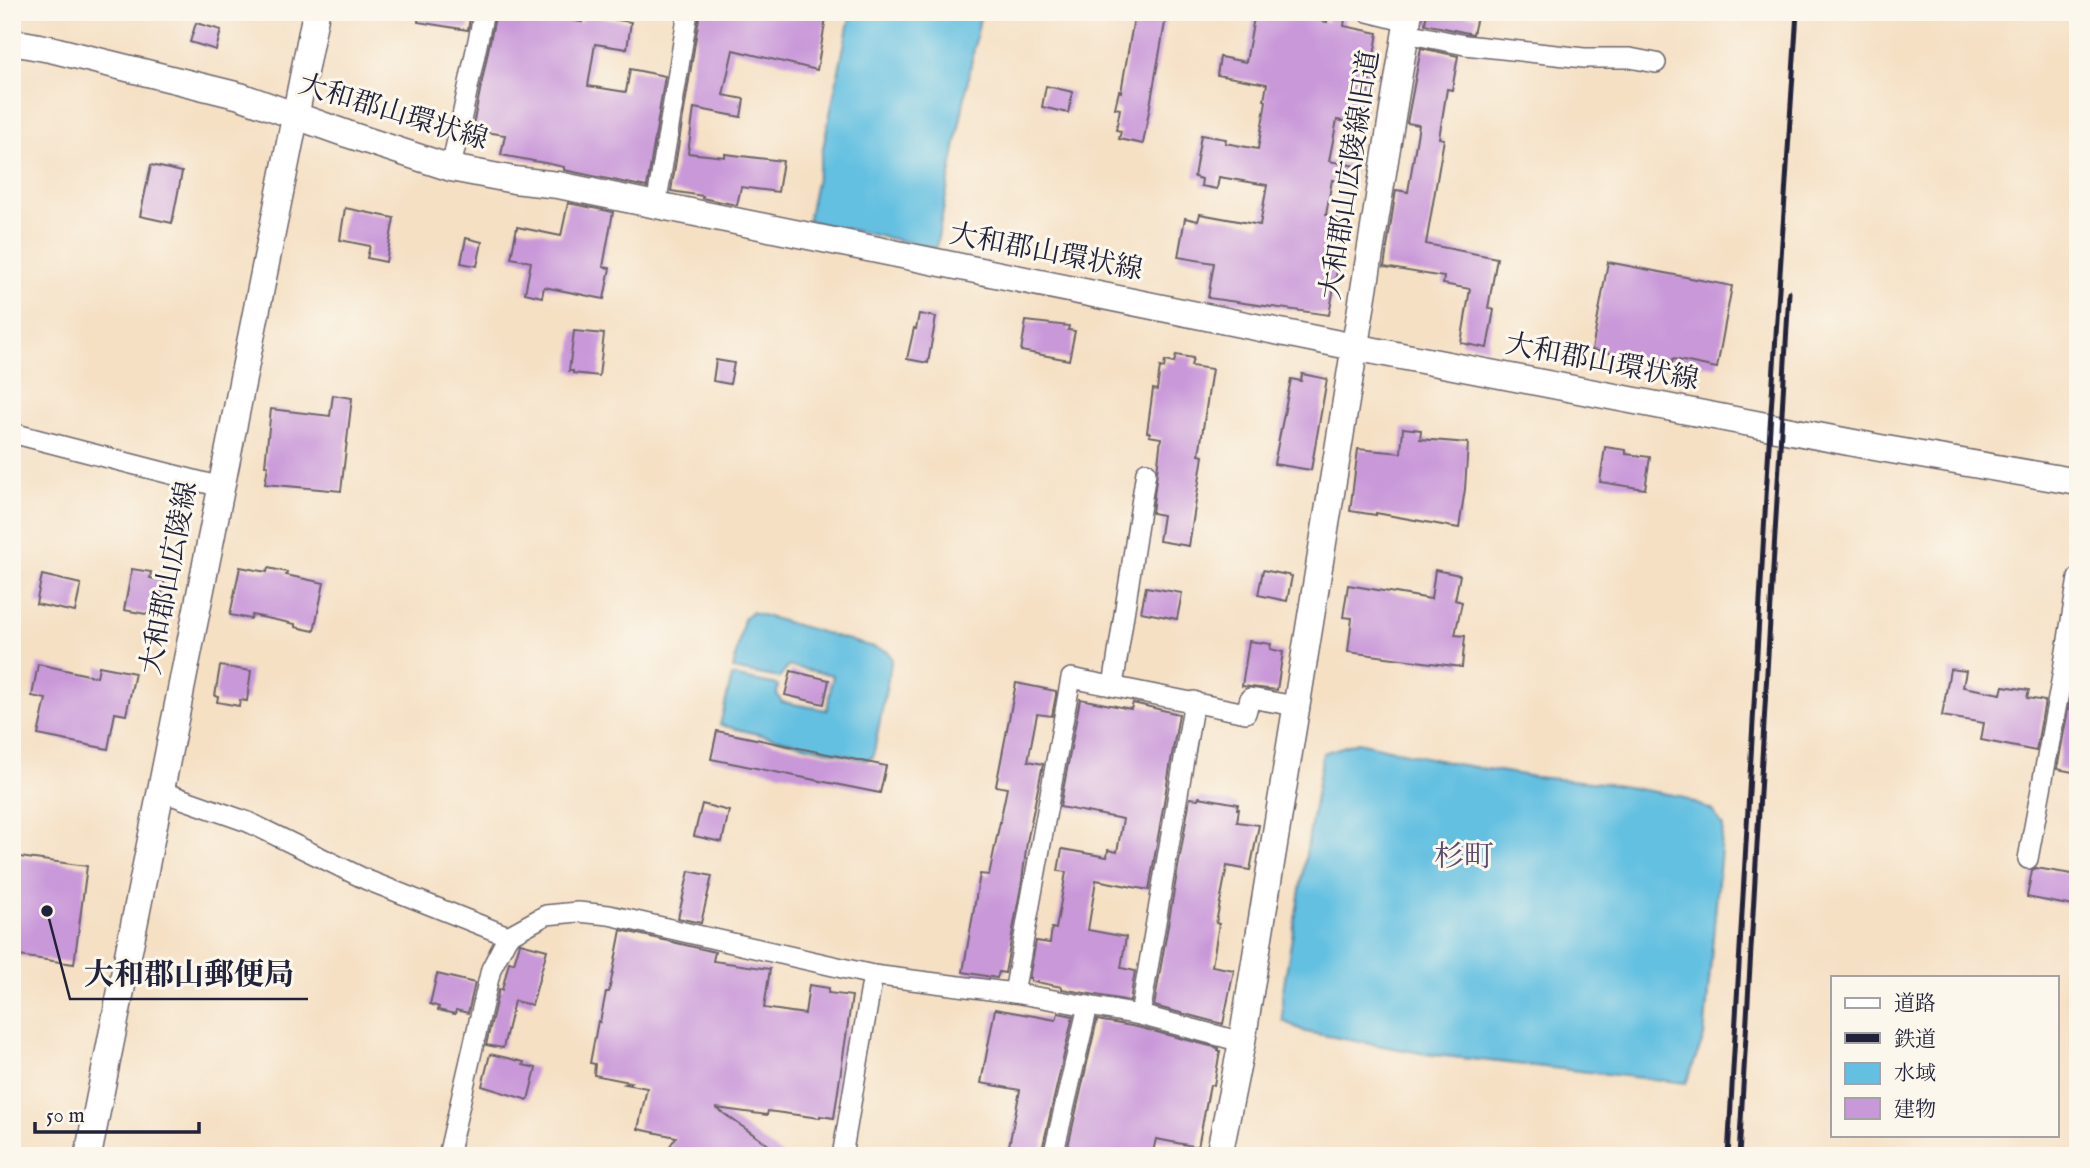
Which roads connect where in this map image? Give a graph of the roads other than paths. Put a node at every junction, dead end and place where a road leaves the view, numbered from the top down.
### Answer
1 (316, 12) edge
2 (484, 12) edge
3 (688, 12) edge
4 (1368, 12) edge
5 (1408, 22) edge
6 (12, 42) edge
7 (1656, 63) dead end
8 (295, 116) junction
9 (451, 168) junction
10 (656, 206) junction
11 (1354, 347) junction
12 (12, 433) edge
13 (1146, 472) dead end
14 (2078, 482) edge
15 (220, 487) junction
16 (2078, 578) edge
17 (2069, 685) edge
18 (1113, 686) junction
19 (1194, 701) junction
20 (1296, 706) junction
21 (160, 791) junction
22 (2028, 859) dead end
23 (508, 936) junction
24 (873, 975) junction
25 (1014, 993) junction
26 (1088, 1006) junction
27 (1140, 1015) junction
28 (1242, 1042) junction
29 (88, 1156) edge
30 (448, 1156) edge
31 (842, 1156) edge
32 (1053, 1156) edge
33 (1219, 1156) edge

1 - 8 main road, 大和郡山広陵線
2 - 9 street
3 - 10 street
4 - 5 street
5 - 7 street
5 - 11 main road, 大和郡山広陵線旧道
6 - 8 main road, 大和郡山環状線
8 - 9 main road, 大和郡山環状線
8 - 15 main road, 大和郡山広陵線
9 - 10 main road, 大和郡山環状線
10 - 11 main road, 大和郡山環状線
11 - 14 main road, 大和郡山環状線
11 - 20 main road, 大和郡山広陵線旧道
12 - 15 street
13 - 18 street
15 - 21 main road, 大和郡山広陵線
16 - 17 street
17 - 22 street
18 - 19 street
18 - 25 street
19 - 20 street
19 - 27 street
20 - 28 main road, 大和郡山広陵線旧道
21 - 23 street
21 - 29 main road, 大和郡山広陵線
23 - 24 street
23 - 30 street
24 - 25 street
24 - 31 street
25 - 26 street
26 - 27 street
26 - 32 street
27 - 28 street
28 - 33 main road, 大和郡山広陵線旧道

